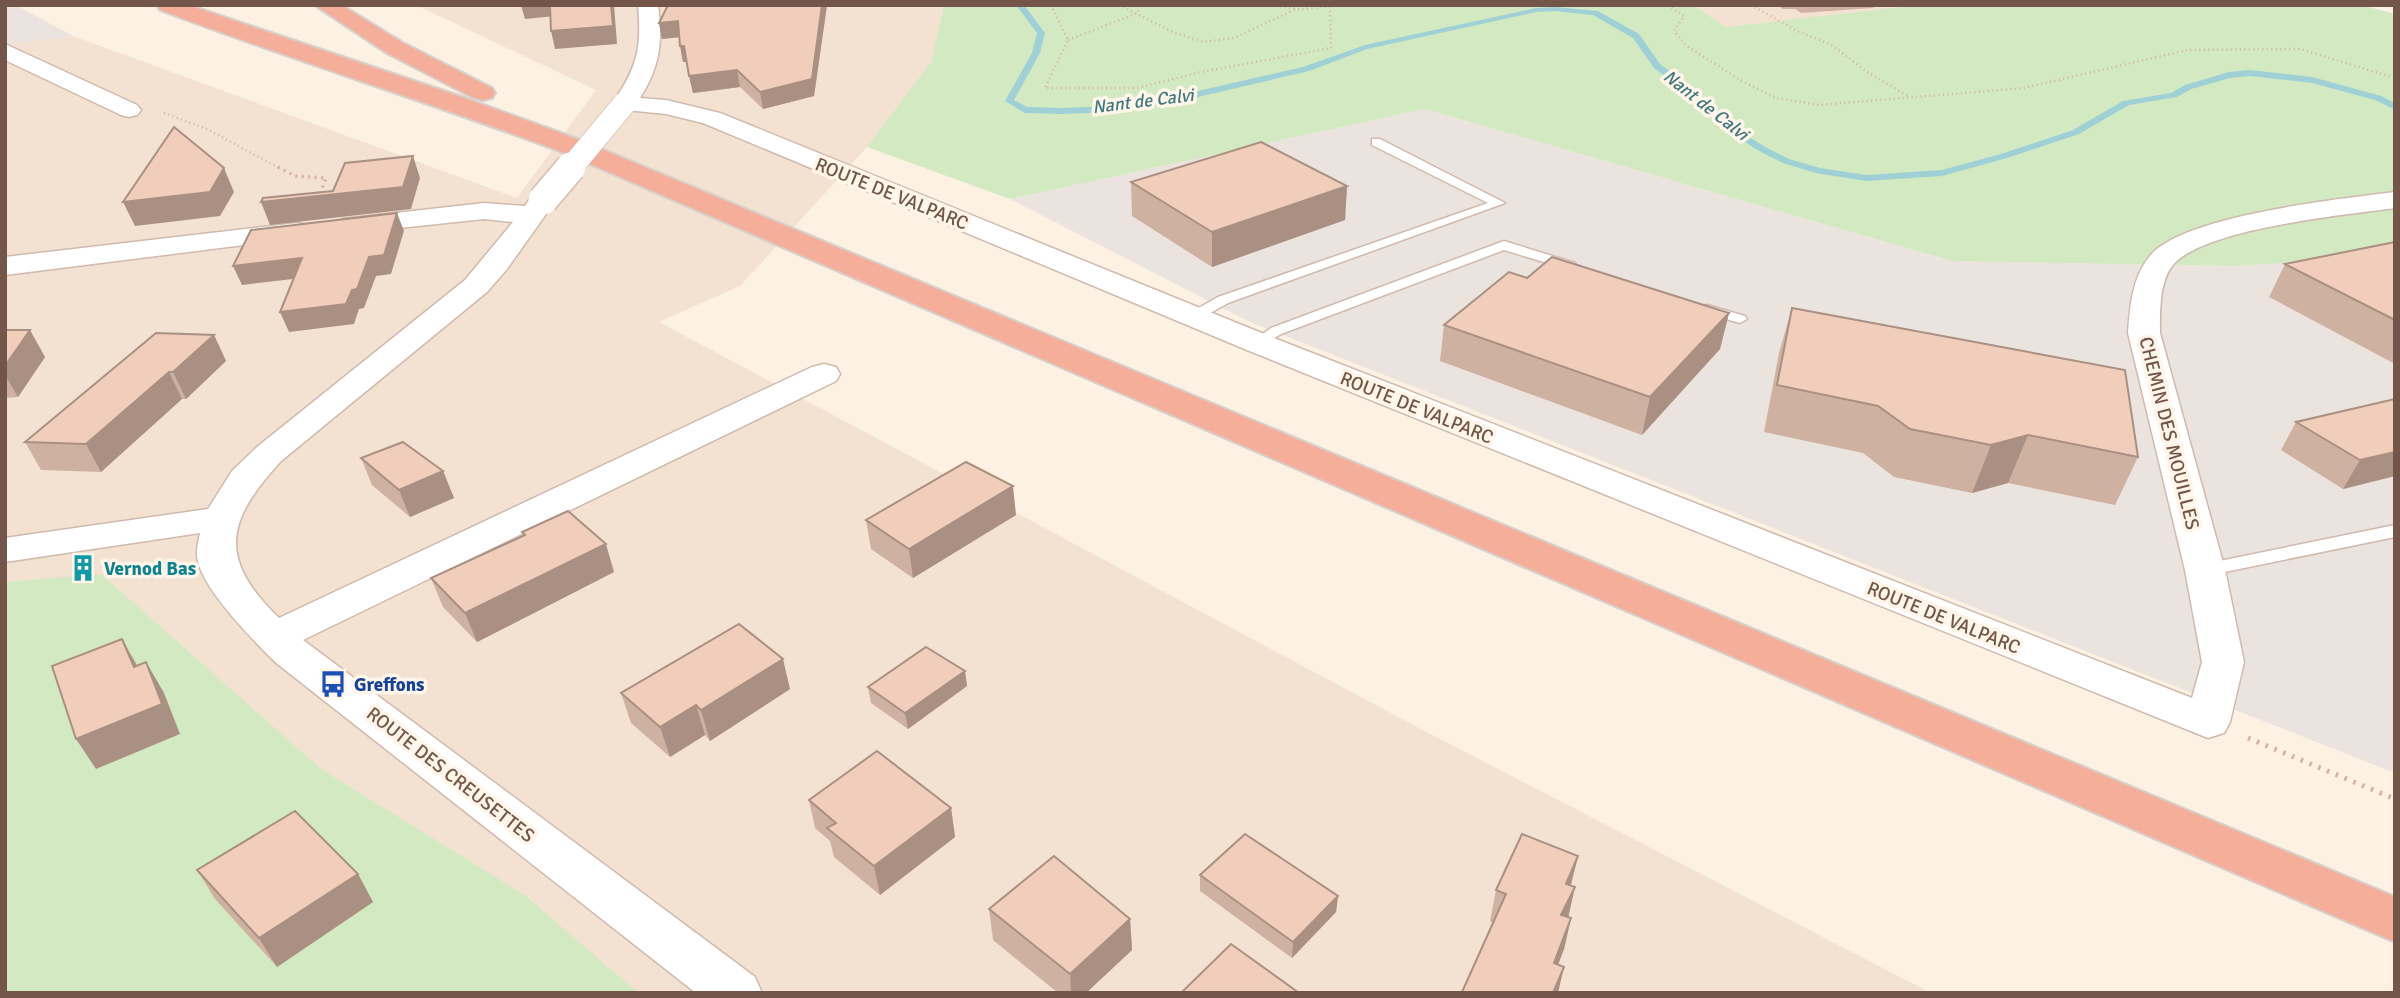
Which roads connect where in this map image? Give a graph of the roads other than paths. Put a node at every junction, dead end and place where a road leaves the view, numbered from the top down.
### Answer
1 (327, 5) edge
2 (648, 5) edge
3 (175, 7) edge
4 (5, 51) edge
5 (624, 104) junction
6 (129, 110) road end
7 (1376, 142) dead end
8 (640, 175) junction
9 (2395, 200) edge
10 (538, 207) junction
11 (5, 266) edge
12 (1583, 270) edge
13 (1688, 303) edge
14 (1193, 317) junction
15 (1740, 319) dead end
16 (1258, 343) junction
17 (824, 374) dead end
18 (220, 519) junction
19 (2393, 532) edge
20 (5, 550) edge
21 (2205, 570) junction
22 (274, 637) junction
23 (2208, 722) joint
24 (2395, 919) edge
25 (736, 993) edge

1 - 8 highway
2 - 5 street
3 - 8 highway
4 - 6 street
5 - 10 street, ROUTE DES CREUSETTES, bridge
5 - 14 street, ROUTE DE VALPARC
7 - 14 lane
8 - 24 highway
9 - 21 street, CHEMIN DES MOUILLES
10 - 11 street
10 - 18 street, ROUTE DES CREUSETTES
12 - 16 lane
13 - 15 lane
14 - 16 street, ROUTE DE VALPARC
16 - 23 street, ROUTE DE VALPARC
17 - 22 street
18 - 20 street
18 - 22 street, ROUTE DES CREUSETTES
19 - 21 lane
21 - 23 street, CHEMIN DES MOUILLES
22 - 25 street, ROUTE DES CREUSETTES

